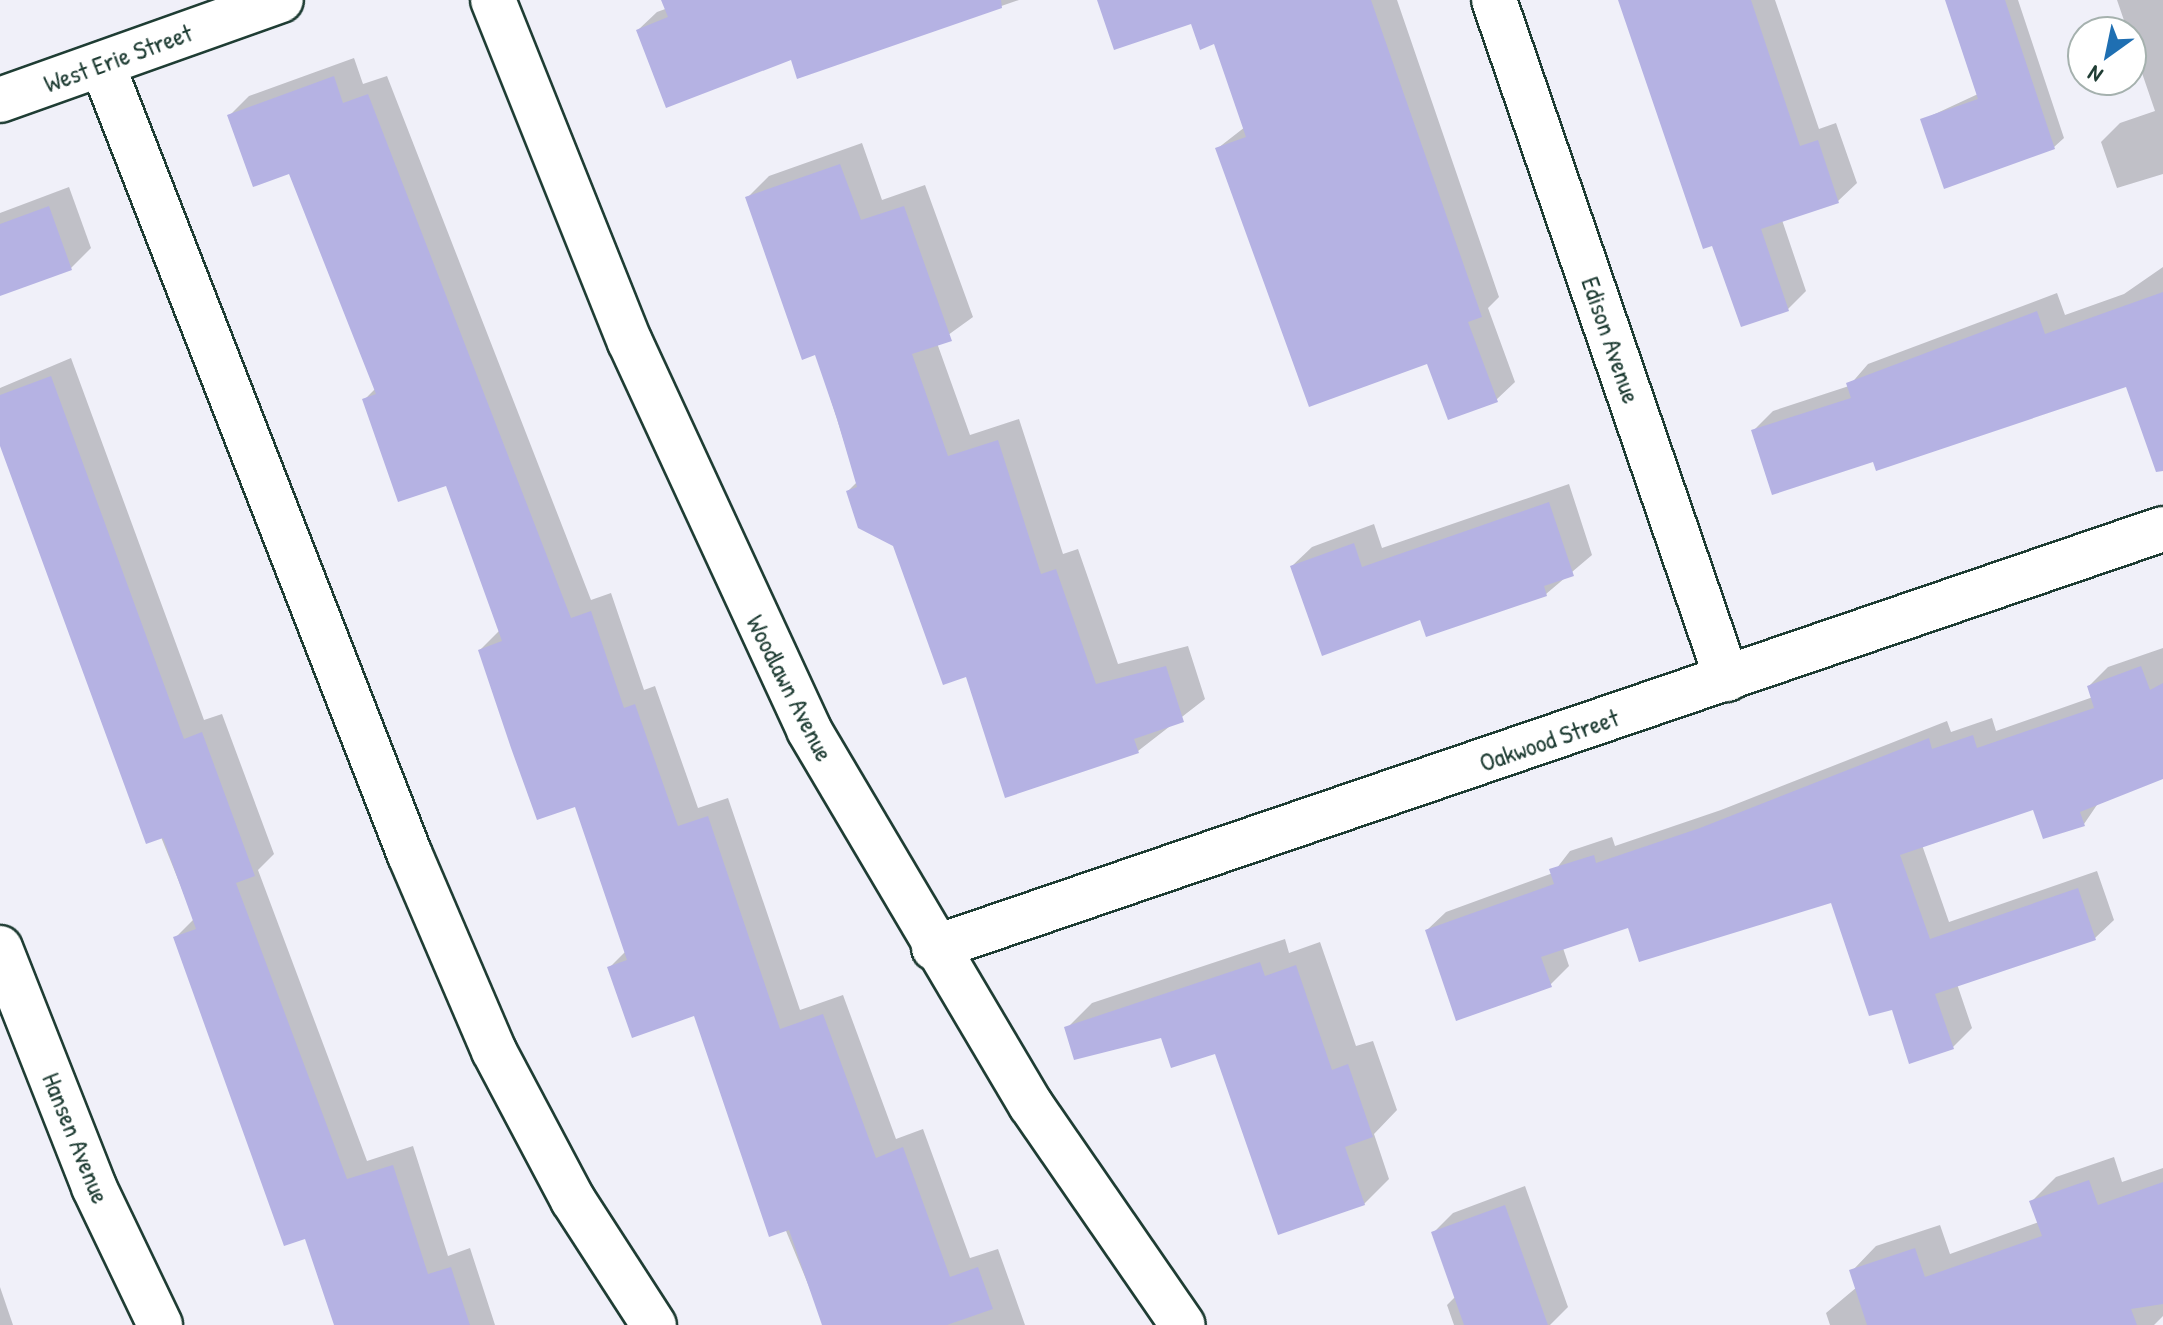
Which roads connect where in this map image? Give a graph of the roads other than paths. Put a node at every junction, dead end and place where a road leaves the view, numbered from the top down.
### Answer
1 (281, 0) edge
2 (493, 0) edge
3 (1494, 0) edge
4 (102, 64) junction
5 (0, 100) edge
6 (2163, 529) edge
7 (1727, 679) junction
8 (0, 948) edge
9 (934, 948) junction
10 (160, 1325) edge
11 (654, 1325) edge
12 (1183, 1325) edge

1 - 4 street, West Erie Street
2 - 9 street, Woodlawn Avenue
3 - 7 street, Edison Avenue
4 - 5 street, West Erie Street
4 - 11 street
6 - 7 street, Oakwood Street
7 - 9 street, Oakwood Street
8 - 10 street, Hansen Avenue
9 - 12 street, Woodlawn Avenue

